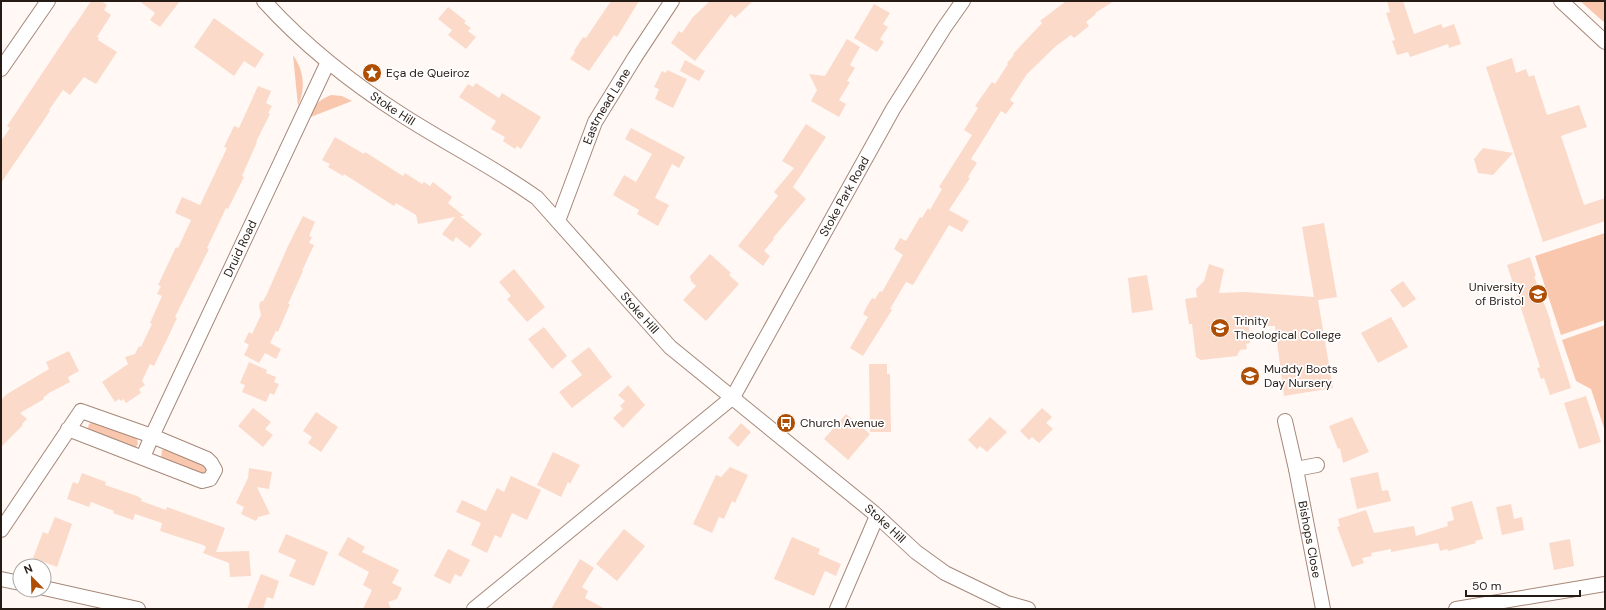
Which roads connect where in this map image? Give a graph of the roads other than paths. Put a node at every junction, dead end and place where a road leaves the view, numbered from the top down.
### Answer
1 (48, 1) edge
2 (264, 1) edge
3 (672, 1) edge
4 (962, 1) edge
5 (1561, 1) edge
6 (1605, 42) edge
7 (328, 62) junction
8 (1, 69) edge
9 (558, 221) junction
10 (733, 397) junction
11 (1285, 421) dead end
12 (68, 429) junction
13 (152, 436) junction
14 (143, 458) junction
15 (1317, 465) dead end
16 (1296, 469) junction
17 (877, 516) junction
18 (1, 530) edge
19 (1, 579) edge
20 (12, 581) edge
21 (1605, 584) edge
22 (52, 590) edge
23 (138, 609) edge
24 (474, 609) edge
25 (837, 609) edge
26 (1028, 609) edge
27 (1323, 609) edge
28 (1456, 609) edge

1 - 8 street
2 - 7 street, Stoke Hill
3 - 9 street, Eastmead Lane
4 - 10 street, Stoke Park Road
5 - 6 street
7 - 9 street, Stoke Hill
7 - 13 street, Druid Road
9 - 10 street, Stoke Hill
10 - 17 street, Stoke Hill
10 - 24 street
11 - 16 street, Bishops Close
12 - 13 street
12 - 14 street
12 - 18 street
13 - 14 street, Druid Road
13 - 14 street
15 - 16 street
16 - 27 street, Bishops Close
17 - 25 street
17 - 26 street, Stoke Hill
19 - 20 street
21 - 28 street
22 - 23 street

